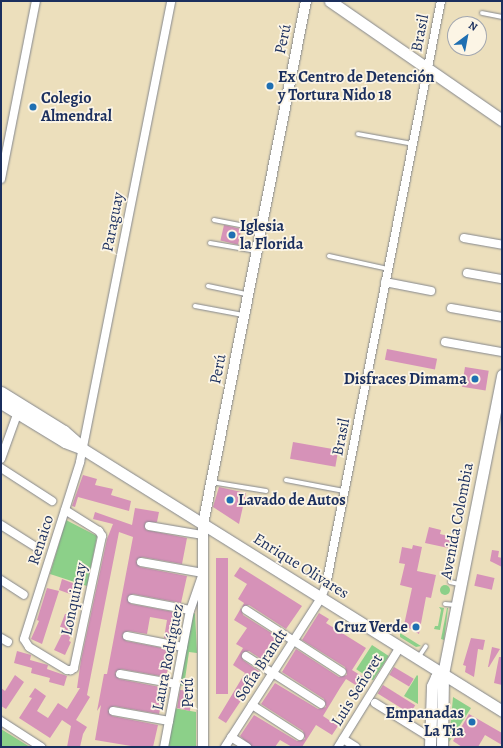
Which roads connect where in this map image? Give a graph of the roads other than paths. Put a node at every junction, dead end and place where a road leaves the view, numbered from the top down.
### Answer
1 (36, 1) edge
2 (171, 1) edge
3 (306, 1) edge
4 (330, 1) edge
5 (441, 1) edge
6 (482, 12) dead end
7 (502, 16) edge
8 (428, 69) junction
9 (502, 120) edge
10 (358, 134) dead end
11 (413, 144) junction
12 (1, 179) edge
13 (214, 220) dead end
14 (260, 229) junction
15 (464, 238) dead end
16 (210, 243) dead end
17 (502, 245) edge
18 (256, 251) junction
19 (329, 256) dead end
20 (388, 269) junction
21 (467, 273) dead end
22 (502, 279) edge
23 (386, 282) junction
24 (208, 286) dead end
25 (431, 291) dead end
26 (247, 294) junction
27 (196, 306) dead end
28 (451, 308) dead end
29 (243, 316) junction
30 (502, 318) edge
31 (445, 342) dead end
32 (502, 352) edge
33 (502, 375) edge
34 (1, 392) edge
35 (1, 403) edge
36 (19, 409) junction
37 (83, 449) junction
38 (1, 459) edge
39 (1, 468) edge
40 (286, 480) dead end
41 (211, 482) junction
42 (266, 491) dead end
43 (344, 491) junction
44 (52, 501) dead end
45 (65, 510) junction
46 (203, 524) junction
47 (1, 525) edge
48 (149, 526) dead end
49 (203, 535) junction
50 (36, 547) dead end
51 (141, 562) dead end
52 (203, 573) junction
53 (1, 580) edge
54 (450, 582) dead end
55 (461, 584) junction
56 (24, 595) dead end
57 (321, 598) junction
58 (132, 599) dead end
59 (445, 604) dead end
60 (457, 605) junction
61 (190, 610) junction
62 (246, 610) dead end
63 (127, 636) dead end
64 (293, 641) junction
65 (183, 646) junction
66 (426, 646) dead end
67 (400, 647) junction
68 (246, 656) dead end
69 (418, 658) junction
70 (74, 668) joint
71 (342, 672) dead end
72 (272, 673) junction
73 (120, 674) dead end
74 (443, 674) junction
75 (176, 684) junction
76 (375, 702) dead end
77 (321, 704) dead end
78 (252, 705) junction
79 (113, 711) dead end
80 (502, 711) edge
81 (1, 721) edge
82 (169, 721) junction
83 (300, 736) dead end
84 (231, 737) junction
85 (343, 739) junction
86 (430, 742) edge
87 (443, 746) edge
88 (41, 747) edge
89 (164, 747) edge
90 (203, 747) edge
91 (225, 747) edge
92 (247, 747) edge
93 (338, 747) edge
94 (356, 747) edge

1 - 12 street
2 - 37 street, Paraguay
3 - 14 street, Perú
4 - 8 main road
5 - 8 street, Brasil
6 - 7 lane
8 - 9 main road
8 - 11 street, Brasil
10 - 11 lane
11 - 20 street, Brasil
13 - 14 lane
14 - 18 street, Perú
15 - 17 street
16 - 18 lane
18 - 26 street, Perú
19 - 20 lane
20 - 23 street, Brasil
21 - 22 street
23 - 25 street
23 - 43 street, Brasil
24 - 26 lane
26 - 29 street, Perú
27 - 29 lane
28 - 30 street
29 - 41 street, Perú
31 - 32 street
33 - 55 main road, Avenida Colombia
34 - 36 main road, Enrique Olivares
35 - 36 main road, Enrique Olivares
36 - 37 main road, Enrique Olivares
36 - 38 street
37 - 45 street, Renaico
37 - 46 main road, Enrique Olivares
39 - 44 street
40 - 43 lane
41 - 42 lane
41 - 46 street, Perú
43 - 57 street, Brasil
45 - 70 street, Lonquimay
45 - 70 street, Renaico
46 - 49 street, Perú
46 - 57 main road, Enrique Olivares
47 - 50 street
48 - 49 street
49 - 52 street, Perú
51 - 52 street
52 - 61 street, Laura Rodríguez
52 - 90 street, Perú
53 - 56 street
54 - 55 lane
55 - 60 main road, Avenida Colombia
57 - 64 street, Sofía Brandt
57 - 67 main road, Enrique Olivares
58 - 61 street
59 - 60 lane
60 - 74 main road, Avenida Colombia
61 - 65 street, Laura Rodríguez
62 - 64 street
63 - 65 street
64 - 71 street
64 - 72 street, Sofía Brandt
65 - 75 street, Laura Rodríguez
66 - 69 lane
67 - 69 main road, Enrique Olivares
67 - 85 street, Luis Señoret
68 - 72 street
69 - 74 main road, Enrique Olivares
72 - 77 street
72 - 78 street, Sofía Brandt
73 - 75 street
74 - 80 main road, Enrique Olivares
74 - 86 main road, Avenida Colombia
74 - 87 main road, Avenida Colombia
75 - 82 street, Laura Rodríguez
76 - 86 street
78 - 83 street
78 - 84 street, Sofía Brandt
79 - 82 street
81 - 88 street
82 - 89 street, Laura Rodríguez
84 - 91 street, Sofía Brandt
84 - 92 street
85 - 93 street, Luis Señoret
85 - 94 street

